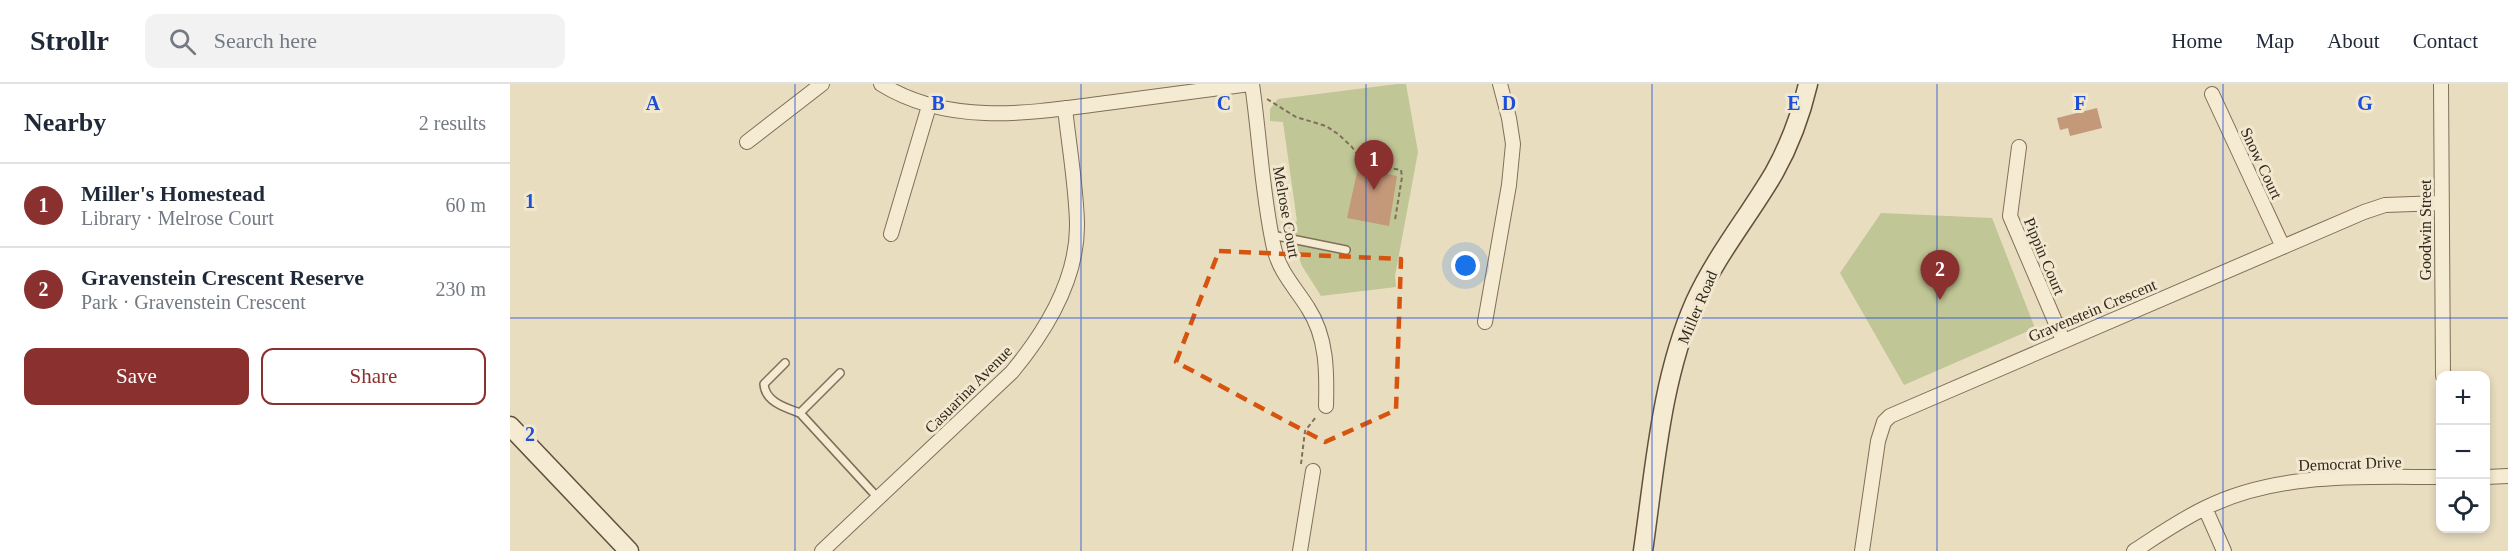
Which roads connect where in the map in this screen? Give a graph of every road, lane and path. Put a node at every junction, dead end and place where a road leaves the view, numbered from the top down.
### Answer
1 (822, 84) edge
2 (881, 84) edge
3 (1137, 84) edge
4 (1251, 84) edge
5 (1500, 84) edge
6 (1808, 84) edge
7 (2441, 84) edge
8 (2212, 94) dead end
9 (1139, 98) junction
10 (1267, 99) dead end
11 (929, 106) junction
12 (1065, 108) junction
13 (747, 142) dead end
14 (2019, 147) dead end
15 (2441, 203) junction
16 (1395, 220) dead end
17 (891, 234) dead end
18 (1272, 235) junction
19 (2283, 246) junction
20 (1346, 250) dead end
21 (1485, 322) dead end
22 (2064, 340) junction
23 (785, 363) dead end
24 (2443, 371) edge
25 (840, 373) dead end
26 (1326, 406) joint
27 (800, 413) junction
28 (510, 426) edge
29 (1307, 470) joint
30 (2508, 476) edge
31 (2436, 477) edge
32 (2490, 477) edge
33 (878, 498) junction
34 (2205, 508) junction
35 (628, 551) edge
36 (822, 551) edge
37 (1300, 551) edge
38 (1643, 551) edge
39 (1862, 551) edge
40 (2134, 551) edge
41 (2224, 551) edge

1 - 13 street
2 - 11 street
3 - 9 street
4 - 9 street
4 - 18 street, Melrose Court
5 - 21 street
6 - 38 main road, Miller Road
7 - 15 street, Goodwin Street
8 - 19 street, Snow Court
9 - 12 street
10 - 16 path
11 - 12 street
11 - 17 street
12 - 33 street, Casuarina Avenue
14 - 22 street, Pippin Court
15 - 19 street, Gravenstein Crescent
15 - 24 street, Goodwin Street
18 - 20 lane
18 - 26 street, Melrose Court
19 - 22 street, Gravenstein Crescent
22 - 39 street, Gravenstein Crescent
23 - 27 lane
25 - 27 lane
26 - 29 path
27 - 33 lane
28 - 35 main road
29 - 37 street
30 - 32 street
31 - 34 street, Democrat Drive
33 - 36 street, Casuarina Avenue
34 - 40 street, Democrat Drive
34 - 41 street

